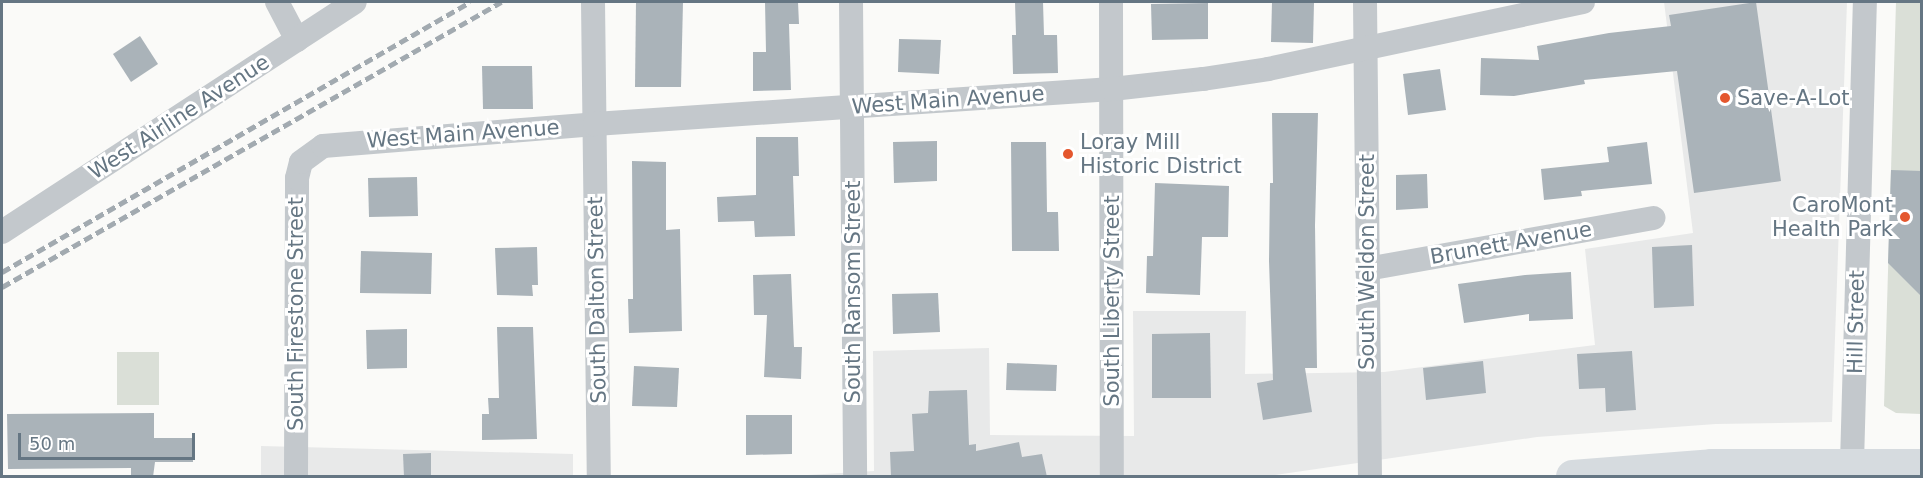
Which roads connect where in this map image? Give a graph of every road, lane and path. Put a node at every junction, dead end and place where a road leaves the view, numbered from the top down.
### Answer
1 (276, 2) edge
2 (355, 2) edge
3 (593, 2) edge
4 (851, 2) edge
5 (1111, 2) edge
6 (1365, 2) edge
7 (1583, 2) edge
8 (1865, 2) edge
9 (297, 40) junction
10 (1365, 48) junction
11 (1112, 89) junction
12 (852, 107) junction
13 (595, 124) junction
14 (308, 155) joint
15 (1654, 218) dead end
16 (2, 232) edge
17 (1367, 269) junction
18 (1852, 463) junction
19 (1922, 465) edge
20 (1639, 473) edge
21 (296, 477) edge
22 (599, 477) edge
23 (855, 477) edge
24 (1112, 477) edge
25 (1370, 477) edge
26 (1572, 477) edge

1 - 9 street
2 - 9 street, West Airline Avenue
3 - 13 street, South Dalton Street
4 - 12 street, South Ransom Street
5 - 11 street, South Liberty Street
6 - 10 street, South Weldon Street
7 - 10 street, West Main Avenue
8 - 18 street, Hill Street
9 - 16 street, West Airline Avenue
10 - 11 street, West Main Avenue
10 - 17 street, South Weldon Street
11 - 12 street, West Main Avenue
11 - 24 street, South Liberty Street
12 - 13 street, West Main Avenue
12 - 23 street, South Ransom Street
13 - 14 street, West Main Avenue
13 - 22 street, South Dalton Street
14 - 21 street, South Firestone Street
15 - 17 street, Brunett Avenue
17 - 25 street, South Weldon Street
18 - 19 main road
18 - 20 main road
20 - 26 main road

